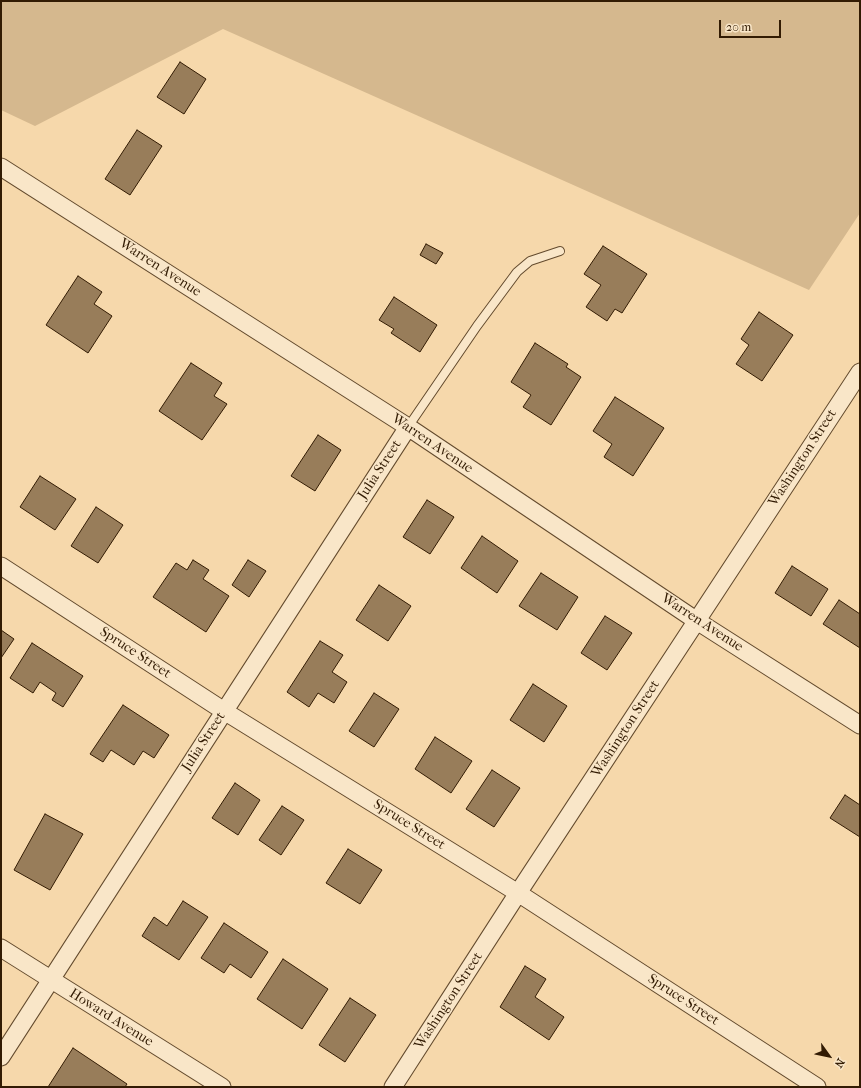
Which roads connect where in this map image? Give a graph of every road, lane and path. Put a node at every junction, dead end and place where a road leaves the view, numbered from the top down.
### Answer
1 (1, 167) edge
2 (560, 251) dead end
3 (860, 372) edge
4 (408, 427) junction
5 (1, 566) edge
6 (697, 621) junction
7 (224, 711) junction
8 (860, 725) edge
9 (518, 893) junction
10 (1, 948) edge
11 (50, 980) junction
12 (1, 1057) edge
13 (222, 1087) edge
14 (393, 1087) edge
15 (817, 1087) edge

1 - 4 street, Warren Avenue
2 - 4 lane
3 - 6 street, Washington Street
4 - 6 street, Warren Avenue
4 - 7 street, Julia Street
5 - 7 street, Spruce Street
6 - 8 street, Warren Avenue
6 - 9 street, Washington Street
7 - 9 street, Spruce Street
7 - 11 street, Julia Street
9 - 14 street, Washington Street
9 - 15 street, Spruce Street
10 - 11 street, Howard Avenue
11 - 12 street, Julia Street
11 - 13 street, Howard Avenue

